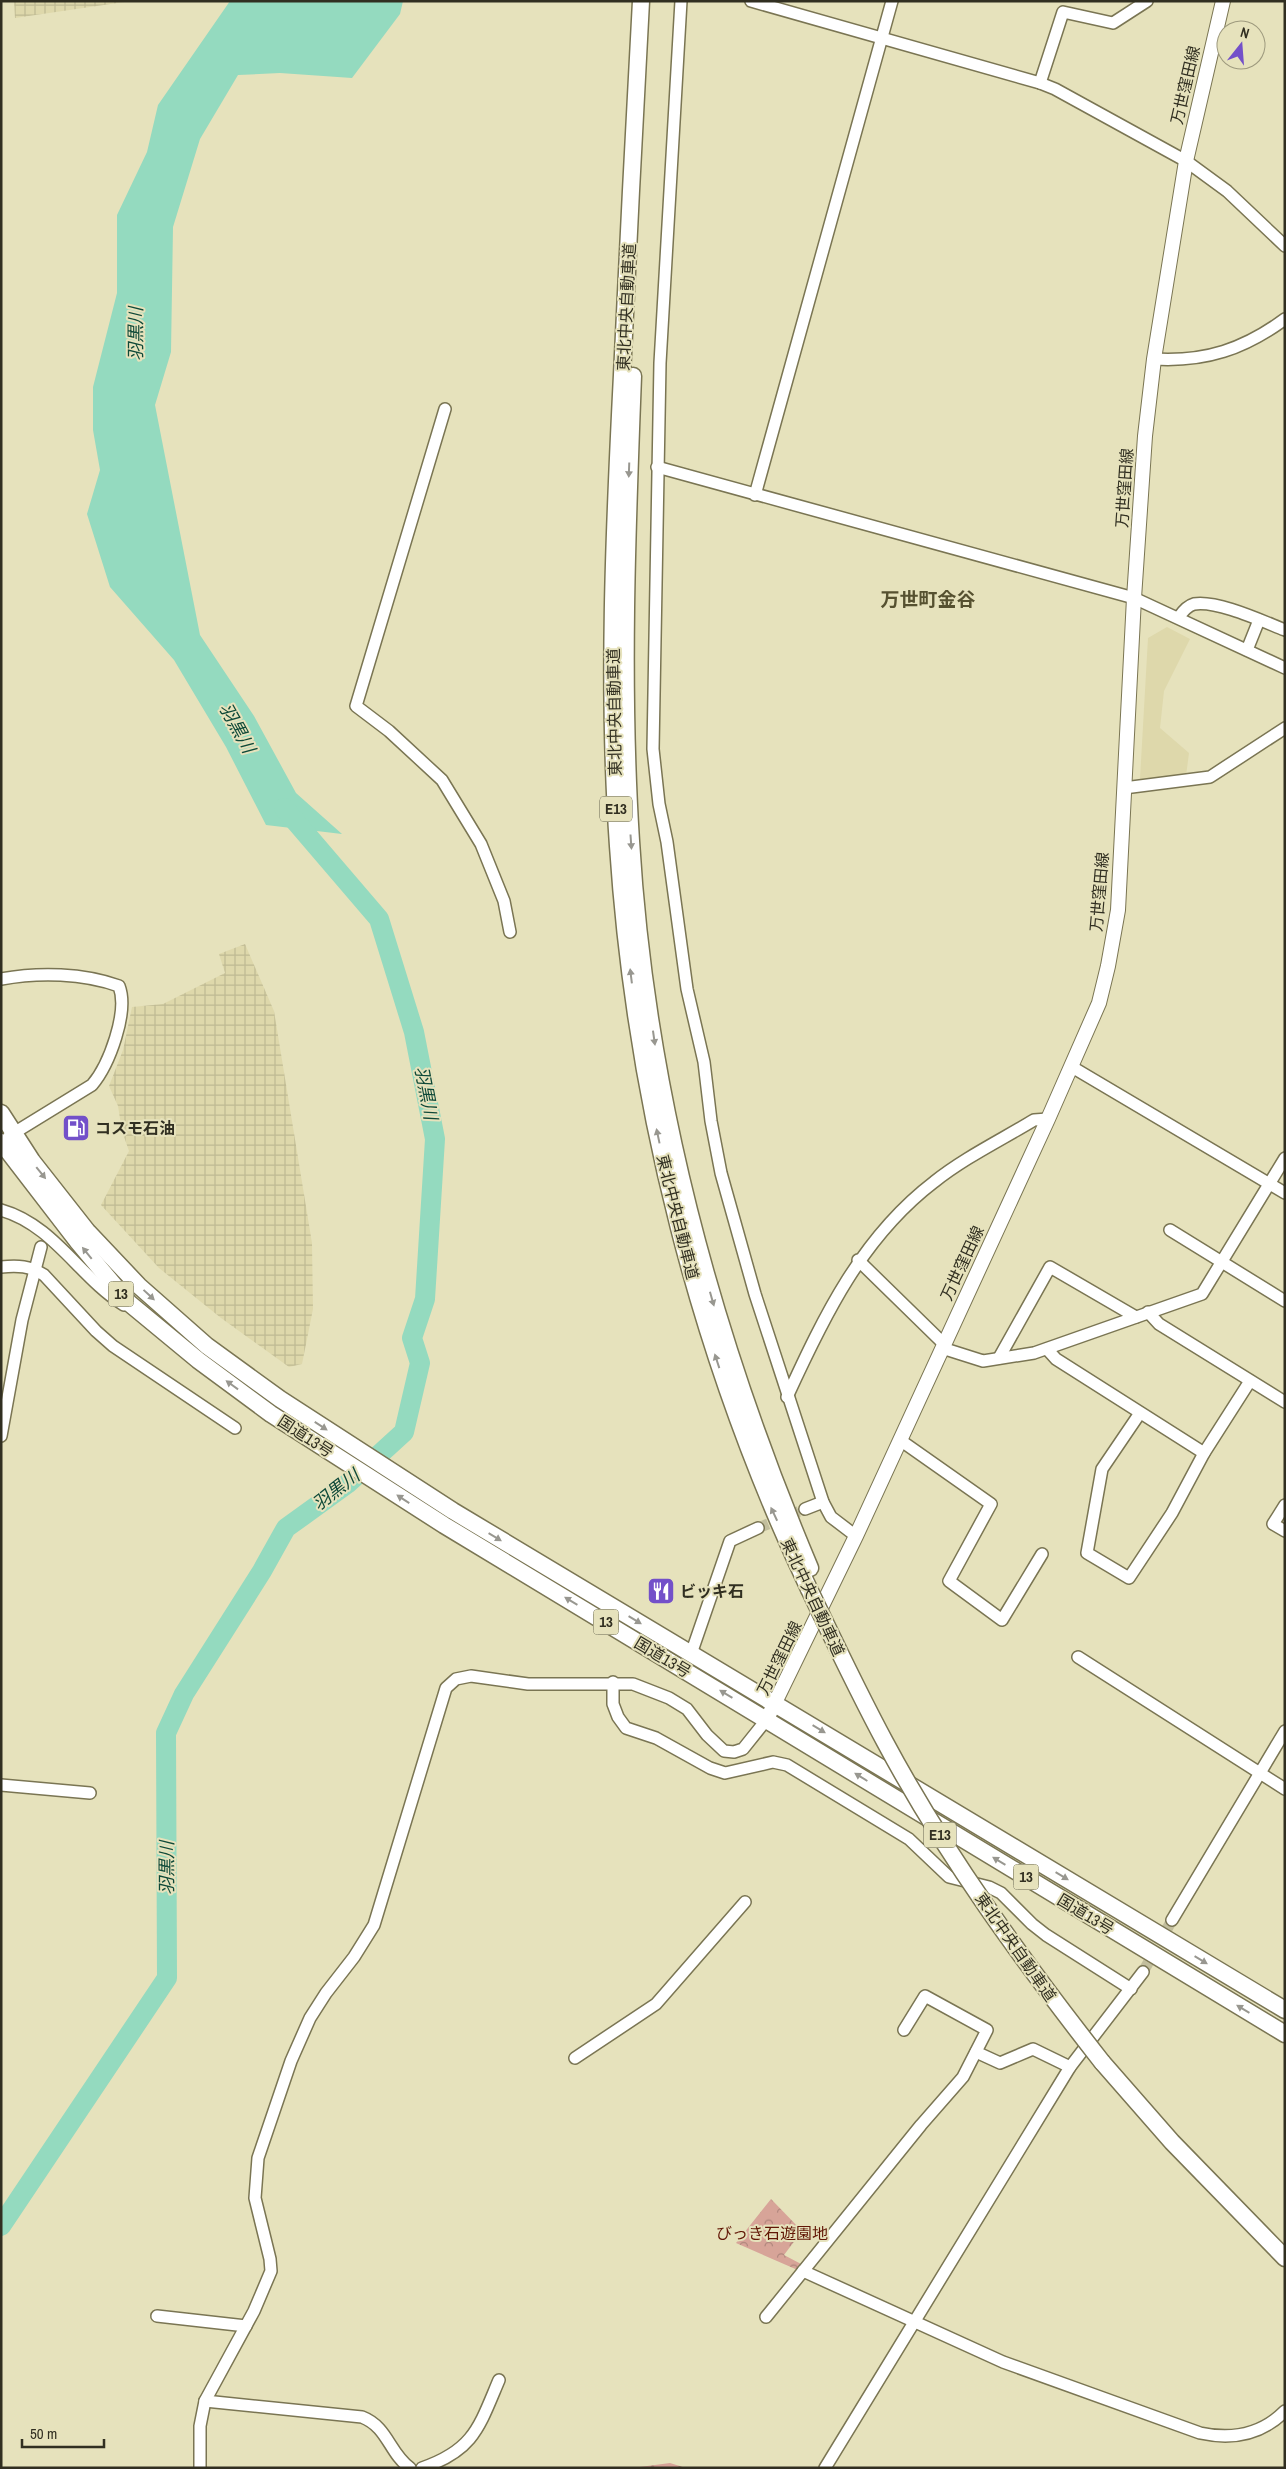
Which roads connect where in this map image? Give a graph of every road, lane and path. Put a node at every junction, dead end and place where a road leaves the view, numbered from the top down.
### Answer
1 (640, 1) edge
2 (651, 1) edge
3 (680, 1) edge
4 (750, 1) edge
5 (892, 1) edge
6 (1147, 1) edge
7 (1223, 1) edge
8 (882, 39) junction
9 (1040, 83) junction
10 (1186, 161) junction
11 (1285, 246) edge
12 (1285, 319) edge
13 (1154, 359) junction
14 (444, 409) dead end
15 (657, 466) junction
16 (754, 495) junction
17 (1134, 598) junction
18 (1179, 617) junction
19 (1259, 620) junction
20 (1285, 630) edge
21 (1247, 650) junction
22 (1285, 668) edge
23 (1285, 728) edge
24 (1124, 788) junction
25 (510, 932) dead end
26 (1, 979) edge
27 (1072, 1067) junction
28 (1, 1114) edge
29 (1048, 1119) junction
30 (6, 1138) edge
31 (1285, 1158) edge
32 (1269, 1184) junction
33 (1285, 1193) edge
34 (1, 1210) edge
35 (1170, 1230) dead end
36 (41, 1247) dead end
37 (858, 1260) junction
38 (1220, 1262) junction
39 (1, 1267) edge
40 (35, 1269) junction
41 (1285, 1301) edge
42 (1148, 1312) junction
43 (1136, 1317) junction
44 (145, 1318) junction
45 (943, 1346) junction
46 (1047, 1349) junction
47 (999, 1358) junction
48 (1250, 1381) junction
49 (787, 1397) junction
50 (1285, 1402) edge
51 (1140, 1413) junction
52 (235, 1428) dead end
53 (1, 1436) edge
54 (900, 1440) junction
55 (1204, 1453) junction
56 (823, 1502) junction
57 (1285, 1505) edge
58 (805, 1509) tunnel mouth
59 (758, 1528) tunnel mouth
60 (1285, 1531) edge
61 (856, 1536) junction
62 (1042, 1554) dead end
63 (814, 1587) junction
64 (691, 1654) junction
65 (1078, 1657) dead end
66 (613, 1682) junction
67 (777, 1704) junction
68 (767, 1719) junction
69 (1285, 1730) edge
70 (1259, 1773) junction
71 (1, 1785) edge
72 (1285, 1789) edge
73 (90, 1793) dead end
74 (745, 1902) dead end
75 (1172, 1920) tunnel mouth
76 (1143, 1972) tunnel mouth
77 (1131, 1989) junction
78 (1285, 2010) edge
79 (904, 2030) dead end
80 (1285, 2034) edge
81 (976, 2052) junction
82 (1105, 2057) junction
83 (575, 2058) dead end
84 (1070, 2067) junction
85 (1285, 2244) edge
86 (1285, 2258) edge
87 (803, 2271) junction
88 (158, 2316) dead end
89 (766, 2317) dead end
90 (914, 2322) junction
91 (246, 2326) junction
92 (499, 2380) dead end
93 (205, 2401) junction
94 (1285, 2412) edge
95 (200, 2468) edge
96 (410, 2468) edge
97 (422, 2468) edge
98 (825, 2468) edge

63 -> 1 highway, 東北中央自動車道 / E13
2 -> 63 highway, 東北中央自動車道 / E13
3 - 15 street
4 - 8 street
5 - 8 street
6 - 9 street
7 - 10 main road, 万世窪田線
8 - 9 street
8 - 16 street
9 - 10 street
10 - 11 street
10 - 13 main road, 万世窪田線
12 - 13 street
13 - 17 main road, 万世窪田線
14 - 25 street
15 - 16 street
15 - 49 street
16 - 17 street
17 - 18 street
17 - 24 main road, 万世窪田線
18 - 19 street
18 - 21 street
19 - 20 street
19 - 21 street
21 - 22 street
23 - 24 street
24 - 27 main road, 万世窪田線
26 - 30 street
27 - 29 main road, 万世窪田線
27 - 32 street
28 - 30 highway, 13
29 - 37 street
29 - 45 main road, 万世窪田線
44 -> 30 highway, 国道13号 / 13
30 -> 64 highway, 国道13号 / 13
31 - 32 street
32 - 33 street
32 - 38 street
34 - 44 street
35 - 38 street
36 - 40 street
37 - 45 street
37 - 49 street
38 - 41 street
38 - 42 street
39 - 40 street
40 - 52 street
40 - 53 street
42 - 43 street
42 - 48 street
43 - 46 street
43 - 47 street
68 -> 44 highway, 国道13号 / 13
45 - 47 street
45 - 54 main road, 万世窪田線
46 - 47 street
46 - 51 street
48 - 50 street
48 - 55 street
49 - 56 street
51 - 55 street
51 - 55 street
54 - 61 main road, 万世窪田線
54 - 62 street
56 - 58 street
56 - 61 street
57 - 60 street
59 - 64 street
61 - 67 main road, 万世窪田線
63 - 82 highway, 東北中央自動車道 / E13, bridge
64 - 67 highway, 国道13号 / 13
65 - 70 street
66 - 68 street
66 - 77 street
66 - 91 street
67 - 68 main road, 万世窪田線
67 -> 78 highway, 国道13号 / 13
80 -> 68 highway, 国道13号 / 13
69 - 70 street
70 - 72 street
70 - 75 street
71 - 73 street
74 - 83 street
76 - 77 street
77 - 84 street
79 - 81 street
81 - 84 street
81 - 87 street
82 - 85 highway, 東北中央自動車道 / E13
82 - 86 highway, 東北中央自動車道 / E13
84 - 90 street
87 - 89 street
87 - 90 street
88 - 91 street
90 - 94 street
90 - 98 street
91 - 93 street
92 - 97 street
93 - 95 street
93 - 96 street

